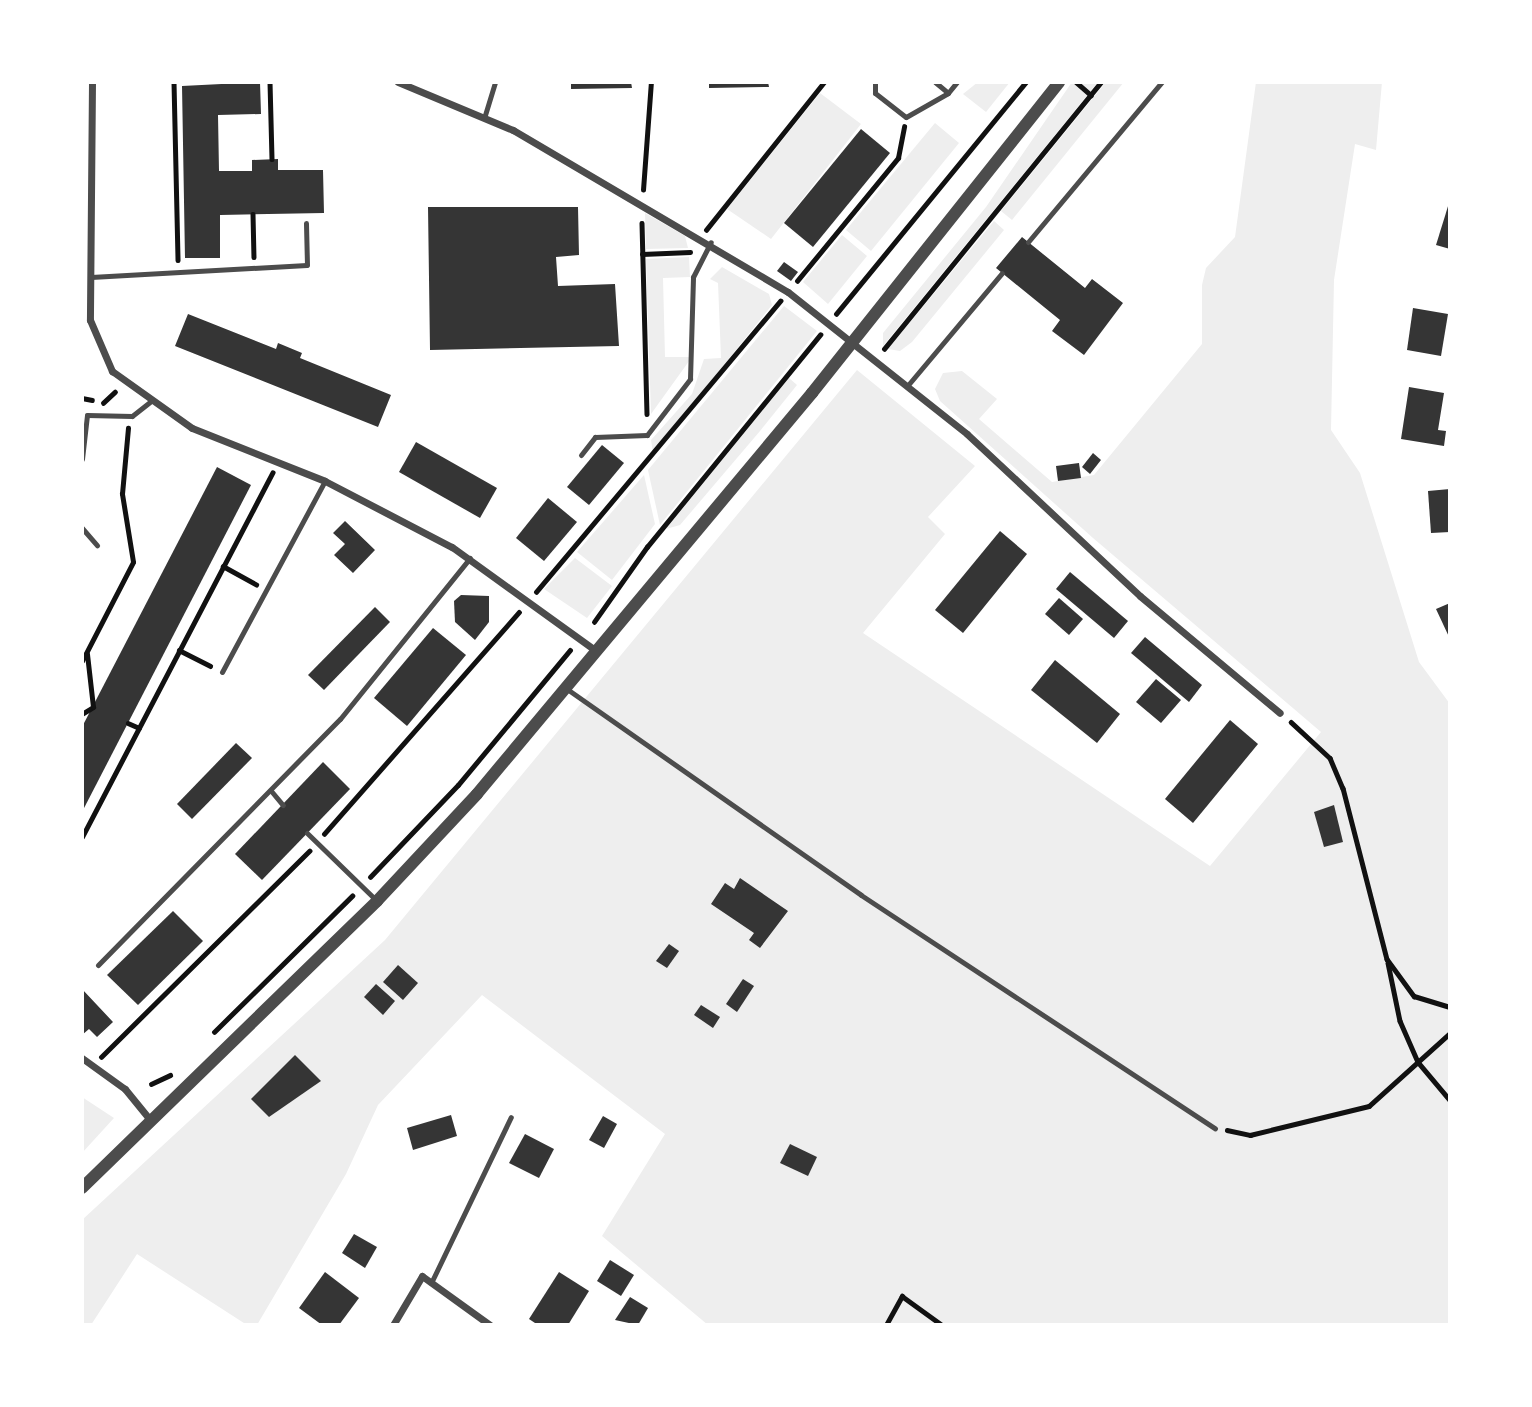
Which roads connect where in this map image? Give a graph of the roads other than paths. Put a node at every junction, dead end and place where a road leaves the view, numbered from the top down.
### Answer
1 (92, 82) edge
2 (398, 82) edge
3 (495, 82) edge
4 (875, 82) edge
5 (935, 82) edge
6 (957, 82) edge
7 (1059, 82) edge
8 (1162, 82) edge
9 (948, 93) junction
10 (485, 115) junction
11 (306, 223) dead end
12 (711, 242) junction
13 (1028, 242) dead end
14 (1002, 273) dead end
15 (91, 277) junction
16 (853, 340) junction
17 (908, 386) junction
18 (150, 402) junction
19 (581, 455) dead end
20 (82, 459) edge
21 (325, 481) junction
22 (82, 528) edge
23 (97, 545) dead end
24 (470, 558) junction
25 (594, 650) junction
26 (222, 672) road end
27 (564, 687) junction
28 (1280, 713) road end
29 (272, 792) junction
30 (282, 805) dead end
31 (307, 833) dead end
32 (377, 901) junction
33 (99, 965) dead end
34 (82, 1058) edge
35 (511, 1117) dead end
36 (151, 1121) junction
37 (1215, 1128) road end
38 (82, 1188) edge
39 (431, 1283) junction
40 (393, 1325) edge
41 (490, 1325) edge

1 - 15 street
2 - 10 street
3 - 10 lane
4 - 9 lane
5 - 9 lane
6 - 9 lane
7 - 16 street
8 - 13 lane
10 - 12 street
11 - 15 lane
12 - 16 street
12 - 19 lane
14 - 17 lane
15 - 18 street
16 - 17 street
16 - 25 street
17 - 28 street
18 - 20 lane
18 - 21 street
21 - 24 street
21 - 26 lane
22 - 23 lane
24 - 25 street
24 - 29 lane
25 - 27 street
27 - 32 street
27 - 37 lane
29 - 30 lane
29 - 33 lane
31 - 32 lane
32 - 36 street
34 - 36 street
35 - 39 lane
36 - 38 street
39 - 40 street
39 - 41 street

